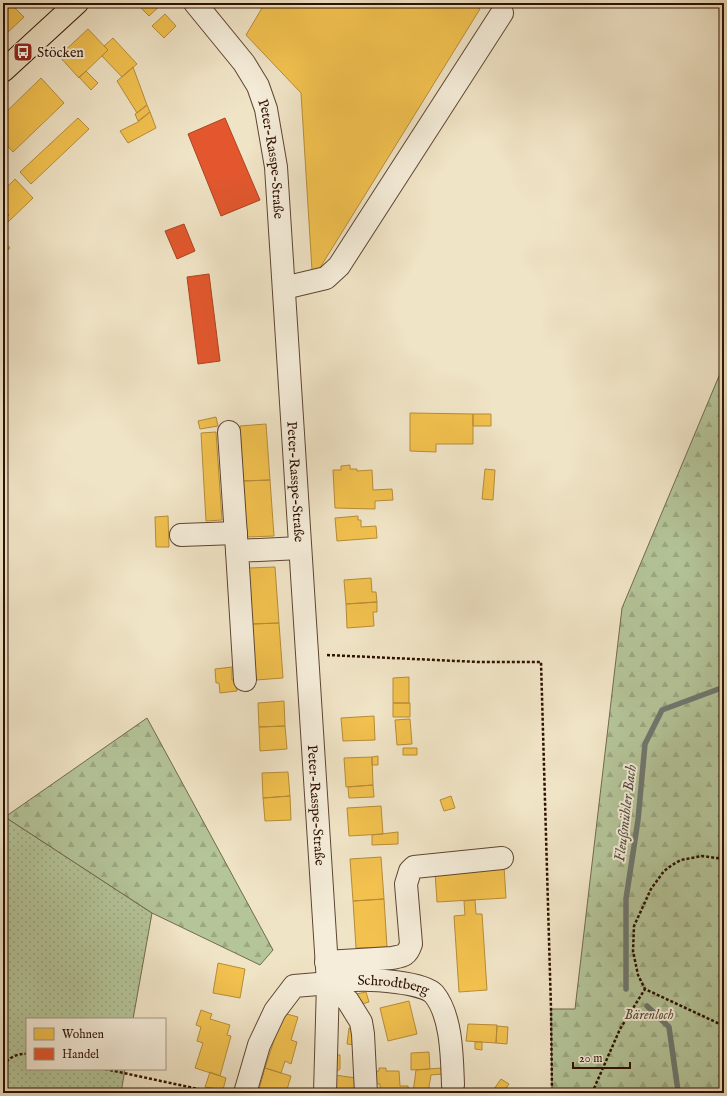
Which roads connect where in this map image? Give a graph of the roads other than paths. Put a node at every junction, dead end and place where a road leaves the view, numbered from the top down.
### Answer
1 (77, 3) edge
2 (195, 3) edge
3 (502, 13) dead end
4 (3, 71) edge
5 (284, 288) junction
6 (229, 432) dead end
7 (181, 535) dead end
8 (237, 542) junction
9 (300, 548) junction
10 (245, 680) dead end
11 (502, 858) dead end
12 (327, 973) junction
13 (453, 1085) dead end
14 (245, 1093) edge
15 (325, 1093) edge
16 (366, 1093) edge

1 - 4 main road
2 - 5 street, Peter-Rasspe-Straße
3 - 5 street
5 - 9 street, Peter-Rasspe-Straße
6 - 8 street
7 - 8 street
8 - 9 street
8 - 10 street
9 - 12 street, Peter-Rasspe-Straße
11 - 12 street
12 - 13 street, Schrodtberg
12 - 14 street, Schrodtberg
12 - 15 street
12 - 16 street, Schrodtberg

